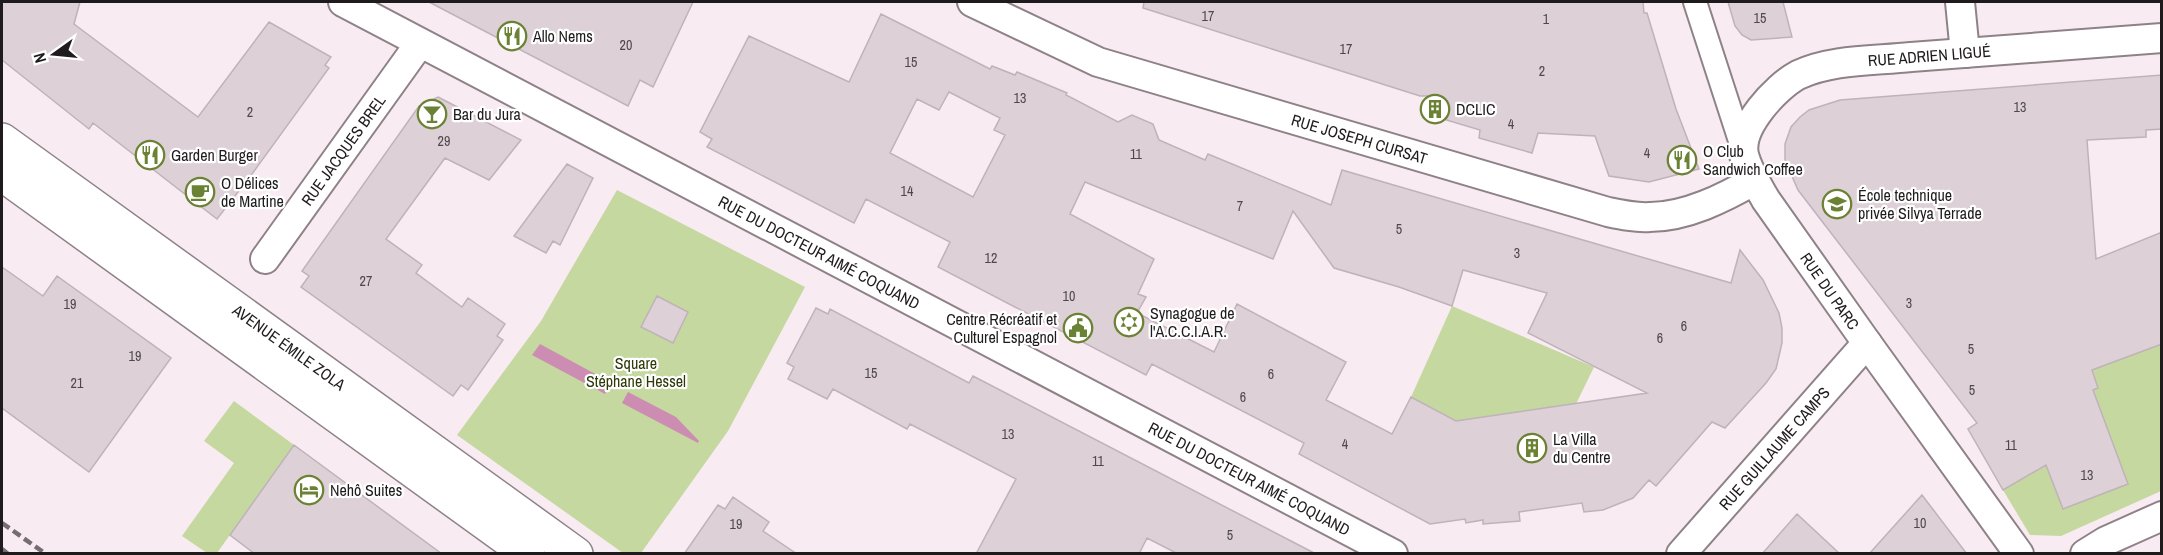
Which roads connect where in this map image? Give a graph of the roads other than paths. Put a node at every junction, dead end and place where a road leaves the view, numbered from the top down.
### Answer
1 (343, 2) edge
2 (972, 2) edge
3 (1695, 2) edge
4 (1960, 2) edge
5 (2162, 38) edge
6 (420, 43) junction
7 (1965, 53) junction
8 (2, 140) edge
9 (1744, 153) junction
10 (2, 174) edge
11 (1755, 180) junction
12 (265, 259) dead end
13 (1867, 343) junction
14 (2162, 516) edge
15 (528, 554) edge
16 (576, 554) edge
17 (1393, 554) edge
18 (1681, 554) edge
19 (2019, 554) edge
20 (2085, 554) edge

1 - 6 street, RUE DU DOCTEUR AIMÉ COQUAND
2 - 11 street, RUE JOSEPH CURSAT
3 - 9 street, RUE DU PARC
4 - 7 street
5 - 7 street, RUE ADRIEN LIGUÉ
6 - 12 street, RUE JACQUES BREL
6 - 17 street, RUE DU DOCTEUR AIMÉ COQUAND
7 - 9 street, RUE ADRIEN LIGUÉ
8 - 16 street, AVENUE ÉMILE ZOLA
9 - 11 street, RUE DU PARC
10 - 15 street, AVENUE ÉMILE ZOLA
11 - 13 street, RUE DU PARC
13 - 18 street, RUE GUILLAUME CAMPS
13 - 19 street, RUE DU PARC
14 - 20 street

